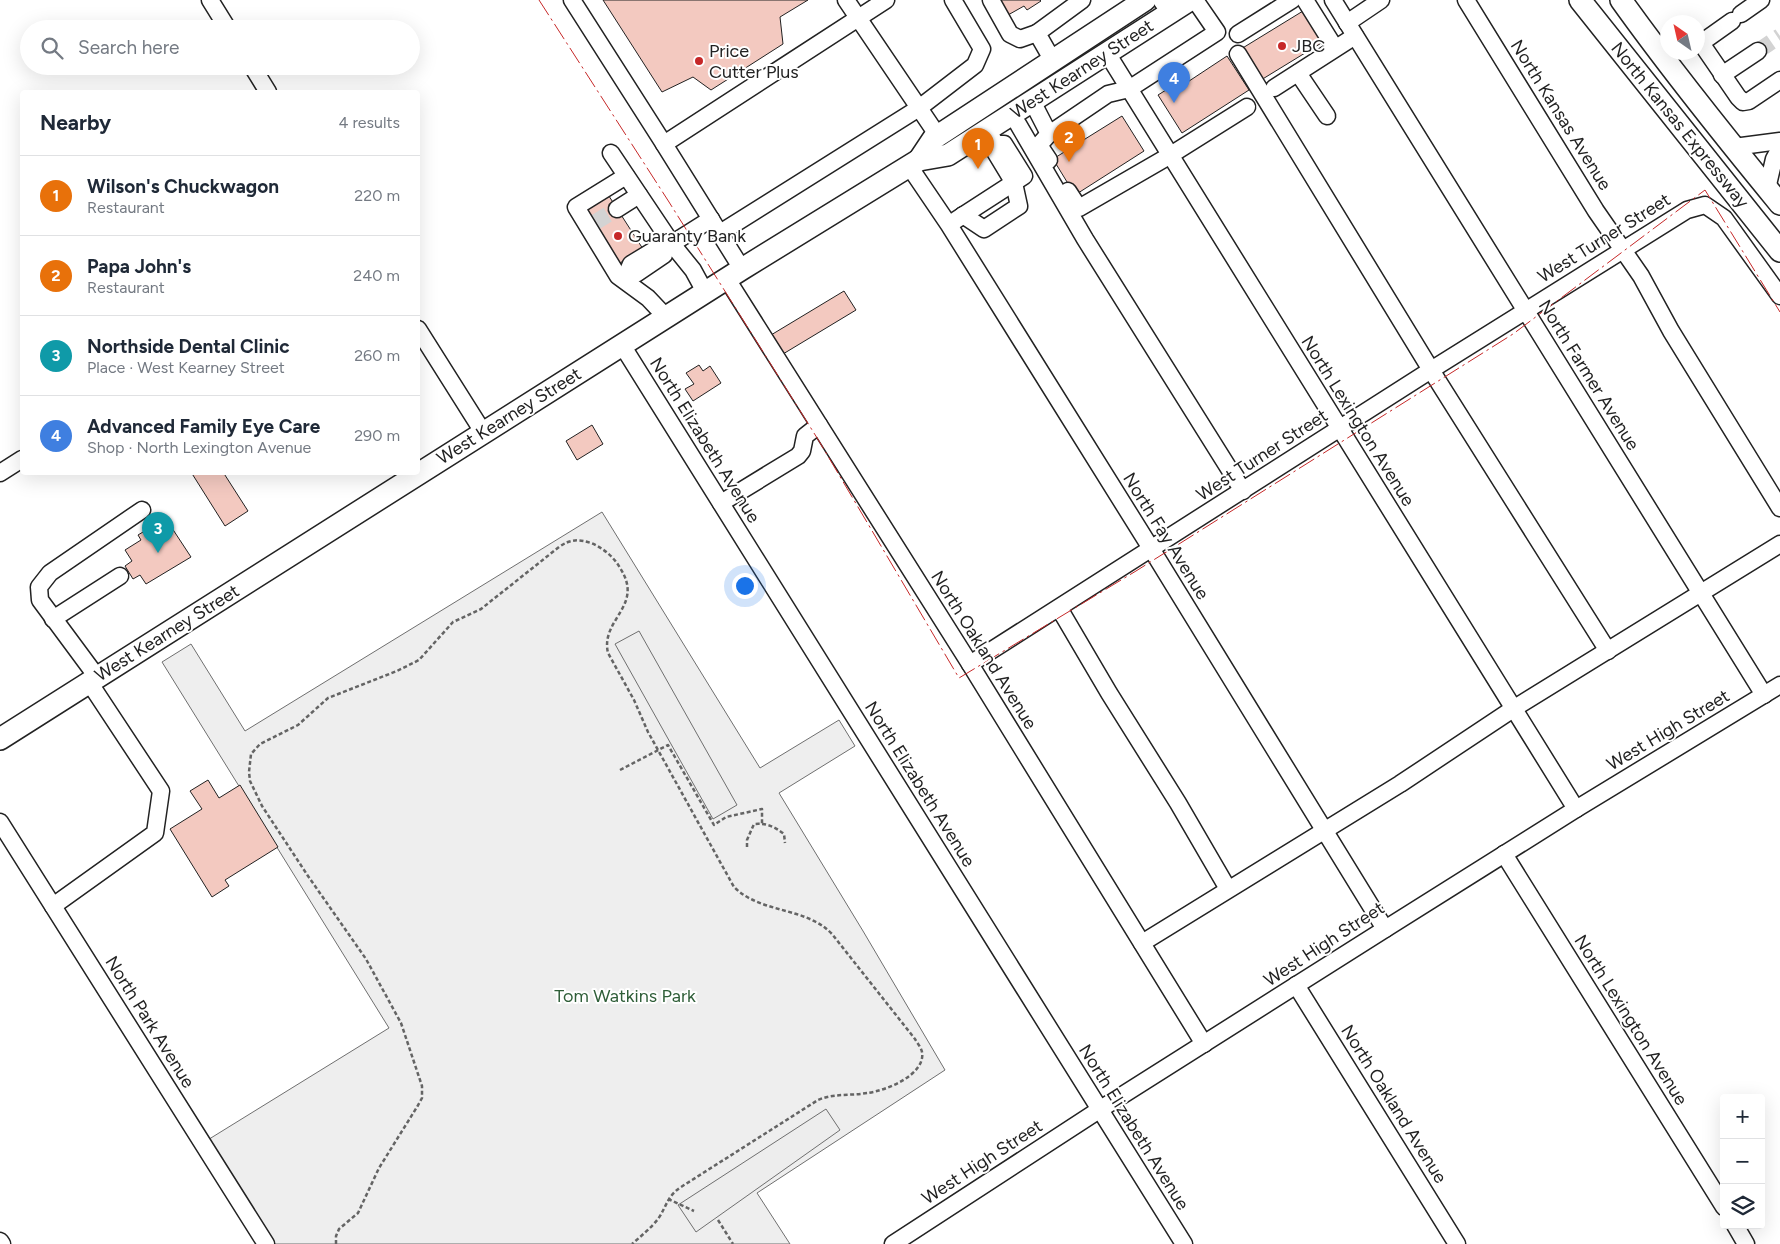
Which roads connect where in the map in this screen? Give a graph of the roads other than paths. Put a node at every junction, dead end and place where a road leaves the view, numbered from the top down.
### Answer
1 (210, 0) edge
2 (572, 0) edge
3 (846, 0) edge
4 (886, 0) edge
5 (953, 0) edge
6 (991, 0) edge
7 (1082, 0) edge
8 (1146, 0) edge
9 (1190, 0) edge
10 (1195, 0) edge
11 (1292, 0) edge
12 (1305, 0) edge
13 (1333, 0) edge
14 (1466, 0) edge
15 (1580, 0) edge
16 (1621, 0) edge
17 (1630, 0) edge
18 (1762, 0) edge
19 (1373, 2) edge
20 (1166, 6) edge
21 (857, 18) junction
22 (222, 20) edge
23 (1351, 29) junction
24 (1037, 33) junction
25 (1238, 34) dead end
26 (1649, 40) junction
27 (1335, 48) junction
28 (1758, 51) tunnel mouth
29 (1107, 53) junction
30 (1238, 54) dead end
31 (1053, 61) junction
32 (1298, 73) junction
33 (258, 75) edge
34 (1722, 75) junction
35 (1780, 80) edge
36 (1129, 88) junction
37 (1274, 88) dead end
38 (267, 90) edge
39 (1032, 101) junction
40 (1247, 107) dead end
41 (919, 108) junction
42 (1327, 116) dead end
43 (1018, 124) dead end
44 (1049, 134) junction
45 (938, 136) junction
46 (991, 137) junction
47 (1780, 141) edge
48 (664, 144) junction
49 (1734, 147) junction
50 (1780, 148) edge
51 (611, 153) dead end
52 (1169, 156) junction
53 (914, 163) junction
54 (626, 176) junction
55 (1014, 183) junction
56 (639, 195) junction
57 (1774, 196) edge
58 (617, 209) tunnel mouth
59 (963, 216) junction
60 (711, 219) junction
61 (949, 225) junction
62 (720, 233) junction
63 (668, 246) junction
64 (1622, 250) junction
65 (1780, 251) edge
66 (623, 274) junction
67 (734, 274) junction
68 (705, 292) junction
69 (1780, 296) edge
70 (1525, 310) junction
71 (666, 317) junction
72 (420, 332) edge
73 (622, 345) junction
74 (1431, 370) junction
75 (819, 425) junction
76 (1339, 429) junction
77 (483, 432) junction
78 (20, 460) edge
79 (420, 472) edge
80 (0, 473) edge
81 (415, 475) edge
82 (1243, 491) junction
83 (721, 503) junction
84 (1780, 508) edge
85 (142, 510) dead end
86 (1780, 544) edge
87 (1152, 550) junction
88 (120, 576) dead end
89 (1702, 593) junction
90 (1059, 608) junction
91 (54, 619) junction
92 (1608, 650) junction
93 (970, 664) junction
94 (93, 679) junction
95 (1780, 685) edge
96 (1764, 695) junction
97 (1514, 709) junction
98 (0, 739) edge
99 (1576, 809) junction
100 (0, 822) edge
101 (1324, 830) junction
102 (5, 841) edge
103 (1504, 854) junction
104 (1228, 889) junction
105 (53, 906) junction
106 (1385, 929) junction
107 (1142, 943) junction
108 (1296, 985) junction
109 (1204, 1044) junction
110 (1100, 1110) junction
111 (1720, 1202) edge
112 (1737, 1229) edge
113 (916, 1238) edge
114 (266, 1244) edge
115 (893, 1244) edge
116 (1184, 1244) edge
117 (1457, 1244) edge
118 (1746, 1244) edge

1 - 22 street
2 - 48 street, North Oakland Avenue
3 - 21 street
4 - 21 street
5 - 41 street
6 - 24 street
7 - 24 street
8 - 31 main road, West Kearney Street
9 - 20 main road, West Kearney Street
10 - 36 street
11 - 25 street
12 - 27 street
13 - 23 street, North Farmer Avenue
14 - 64 street, North Kansas Avenue
15 - 65 main road, North Kansas Expressway
16 - 26 main road, North Kansas Expressway
17 - 26 main road
18 - 34 street
19 - 23 street
20 - 29 main road, West Kearney Street
21 - 41 street
21 - 48 street
23 - 27 street
23 - 70 street, North Farmer Avenue
24 - 31 street
26 - 49 main road, North Kansas Expressway
27 - 32 street
28 - 34 street
29 - 36 street, North Lexington Avenue
29 - 39 main road, West Kearney Street
30 - 74 street
31 - 45 main road, West Kearney Street
32 - 37 street
32 - 42 street
33 - 38 street
34 - 35 street
36 - 44 street
36 - 52 street, North Lexington Avenue
39 - 44 street
39 - 46 main road, West Kearney Street
40 - 52 street
41 - 45 street
41 - 62 street
43 - 82 street
44 - 52 street
45 - 53 main road, West Kearney Street
46 - 53 main road, West Kearney Street
46 - 55 street
47 - 49 street
48 - 60 street, North Oakland Avenue
49 - 57 main road, North Kansas Expressway
50 - 57 street
51 - 54 street
52 - 76 street, North Lexington Avenue
53 - 61 street, North Fay Avenue
53 - 67 main road, West Kearney Street
54 - 56 street
54 - 66 street
55 - 59 street
55 - 59 street
56 - 58 street
56 - 63 street
59 - 61 street
60 - 62 street, North Oakland Avenue
60 - 63 street
61 - 87 street, North Fay Avenue
62 - 67 street, North Oakland Avenue
63 - 66 street
63 - 68 street
64 - 69 street, West Turner Street
64 - 70 street, West Turner Street
64 - 84 street, North Kansas Avenue
66 - 71 street
67 - 68 main road, West Kearney Street
67 - 75 street, North Oakland Avenue
68 - 71 main road, West Kearney Street
70 - 74 street, West Turner Street
70 - 89 street, North Farmer Avenue
71 - 73 main road, West Kearney Street
72 - 77 street
73 - 77 main road, West Kearney Street
73 - 83 street, North Elizabeth Avenue
74 - 76 street, West Turner Street
74 - 92 street
75 - 83 street
75 - 93 street, North Oakland Avenue
76 - 82 street, West Turner Street
76 - 97 street, North Lexington Avenue
77 - 79 main road, West Kearney Street
78 - 80 street
81 - 94 main road, West Kearney Street
82 - 87 street, West Turner Street
83 - 110 street, North Elizabeth Avenue
85 - 91 street
86 - 89 street
87 - 90 street, West Turner Street
87 - 101 street, North Fay Avenue
88 - 91 street
89 - 92 street
89 - 96 street, North Farmer Avenue
90 - 93 street, West Turner Street
90 - 104 street
91 - 94 street
92 - 97 street
93 - 107 street, North Oakland Avenue
94 - 98 main road, West Kearney Street
94 - 105 street
95 - 96 street, West High Street
96 - 99 street, West High Street
97 - 99 street, North Lexington Avenue
97 - 101 street
99 - 103 street, West High Street
100 - 102 street, North Park Avenue
101 - 104 street
101 - 106 street, North Fay Avenue
102 - 105 street, North Park Avenue
103 - 106 street, West High Street
103 - 111 street, North Lexington Avenue
104 - 107 street
105 - 114 street, North Park Avenue
106 - 108 street, West High Street
107 - 109 street, North Oakland Avenue
108 - 109 street, West High Street
108 - 117 street, North Oakland Avenue
109 - 110 street, West High Street
110 - 113 street, West High Street
110 - 116 street, North Elizabeth Avenue
112 - 118 street
113 - 115 street, West High Street

